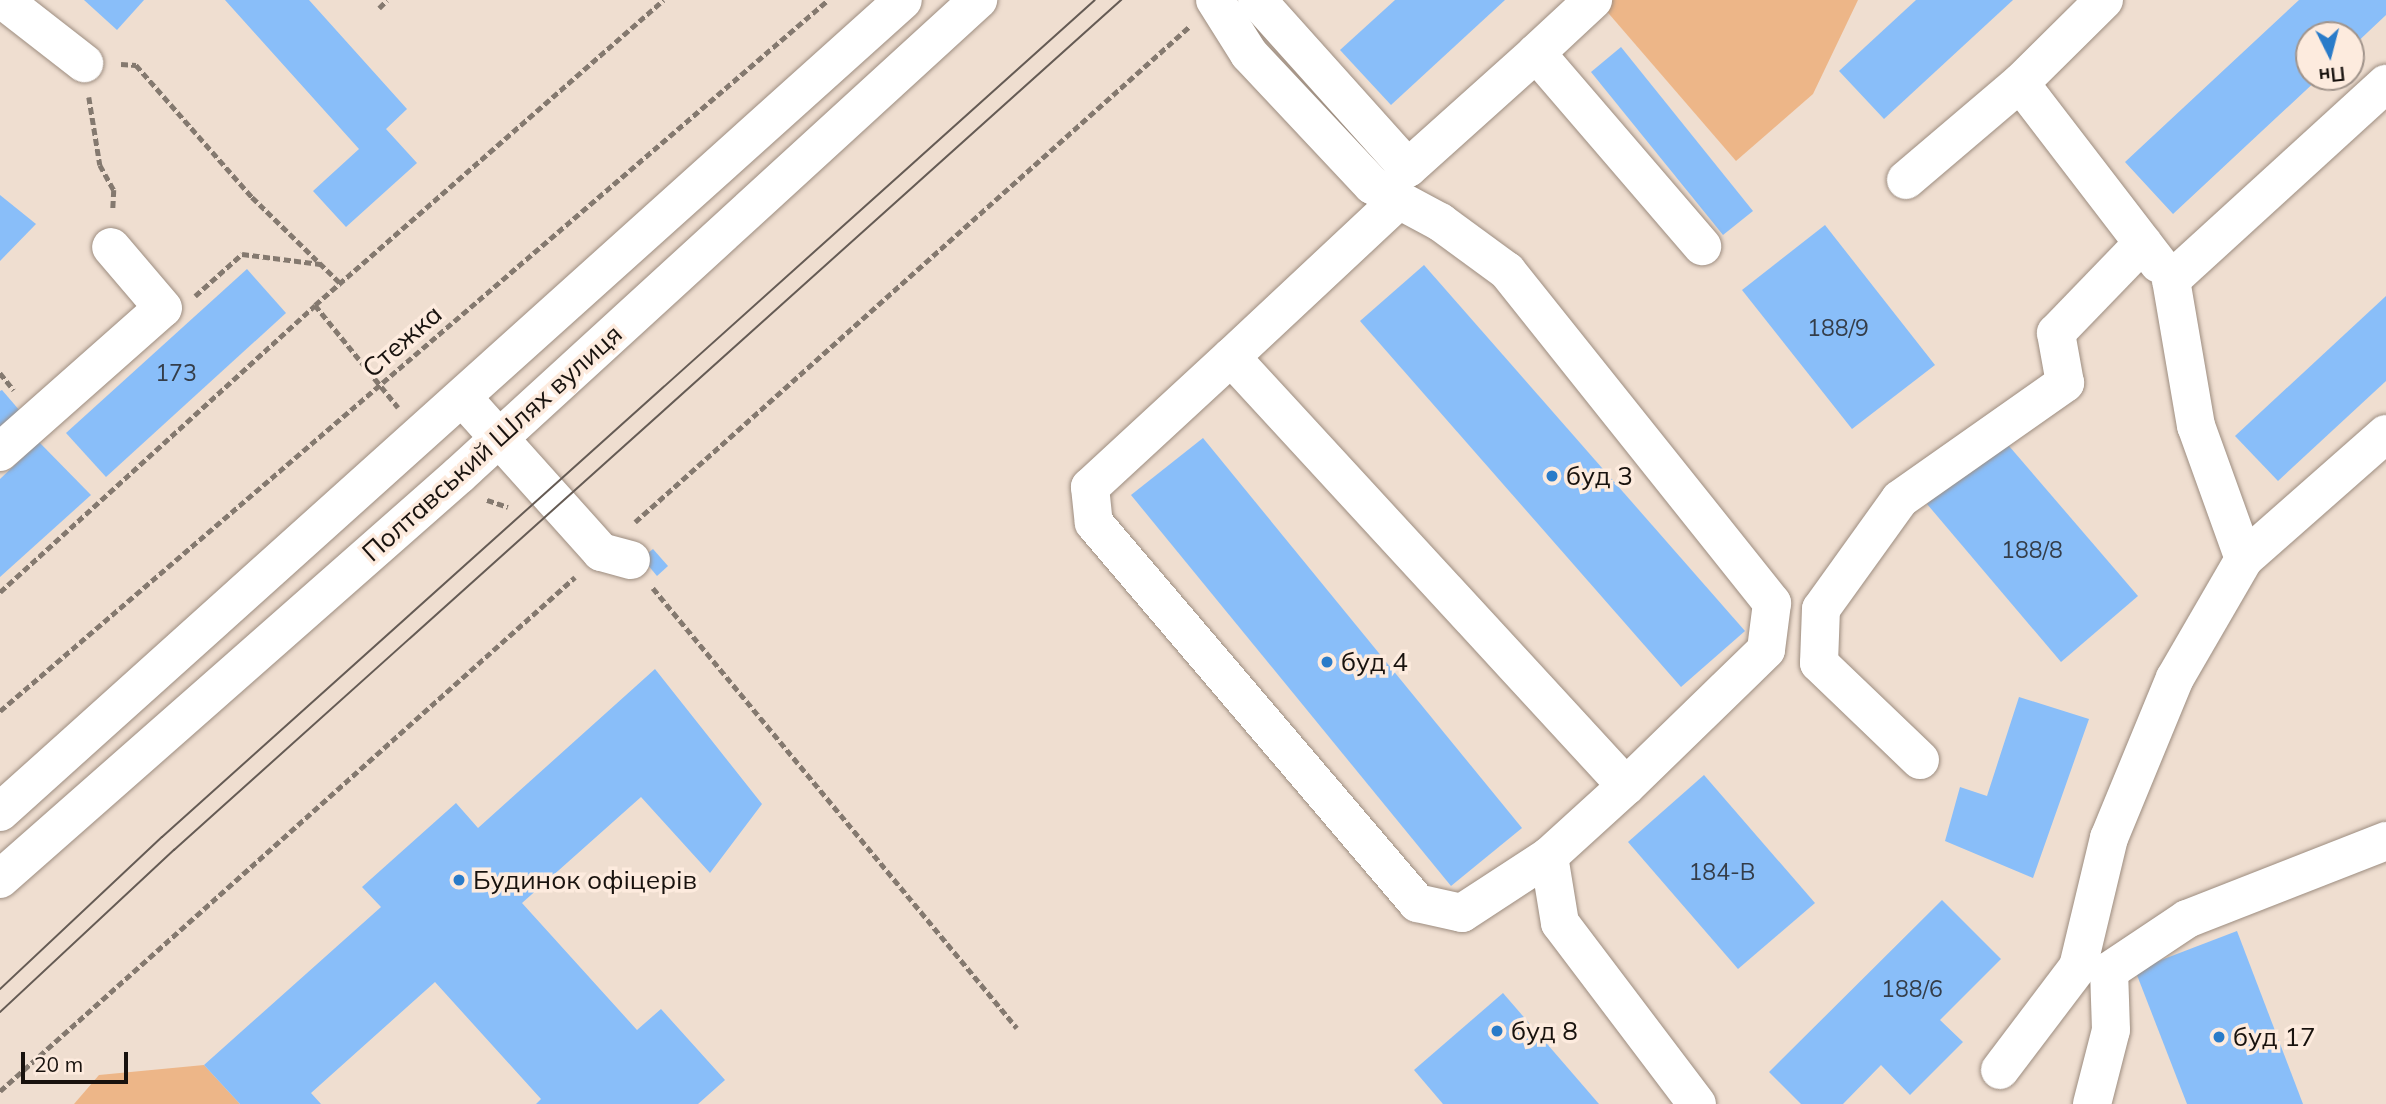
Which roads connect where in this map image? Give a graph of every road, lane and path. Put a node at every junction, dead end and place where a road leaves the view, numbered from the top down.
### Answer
1 (3, 0) edge
2 (387, 0) edge
3 (664, 0) edge
4 (828, 0) edge
5 (903, 0) edge
6 (978, 0) edge
7 (1215, 0) edge
8 (1257, 0) edge
9 (1593, 0) edge
10 (2104, 0) edge
11 (379, 8) dead end
12 (1536, 53) junction
13 (84, 63) joint
14 (2020, 83) junction
15 (2386, 84) edge
16 (1906, 180) dead end
17 (1399, 200) junction
18 (2143, 243) junction
19 (1702, 246) dead end
20 (111, 247) dead end
21 (2171, 280) junction
22 (340, 283) junction
23 (315, 305) junction
24 (1231, 356) junction
25 (379, 387) junction
26 (463, 398) junction
27 (403, 413) dead end
28 (2386, 434) edge
29 (498, 439) junction
30 (0, 452) edge
31 (2244, 559) junction
32 (631, 560) joint
33 (0, 592) edge
34 (0, 711) edge
35 (1920, 760) dead end
36 (1626, 786) junction
37 (0, 812) edge
38 (2386, 841) edge
39 (1549, 856) junction
40 (0, 879) edge
41 (1017, 1028) dead end
42 (2000, 1070) dead end
43 (1697, 1104) edge
44 (2092, 1104) edge

1 - 13 main road
2 - 11 path
3 - 22 path
4 - 25 path, Стежка
5 - 26 main road, Полтавський Шлях вулиця
6 - 29 main road, Полтавський Шлях вулиця
7 - 17 main road
8 - 12 main road
9 - 12 main road
10 - 14 main road
12 - 19 main road
13 - 22 path
14 - 16 main road
14 - 18 main road
15 - 21 main road
17 - 24 main road
17 - 36 main road
18 - 21 main road
18 - 35 main road
20 - 30 main road
21 - 31 main road
22 - 23 path
23 - 25 path
23 - 33 path
24 - 36 main road
24 - 39 main road
25 - 27 path
25 - 34 path, Стежка
26 - 29 main road
26 - 37 main road, Полтавський Шлях вулиця
28 - 31 main road
29 - 32 main road
29 - 40 main road, Полтавський Шлях вулиця
31 - 42 main road
32 - 41 path
36 - 39 main road
38 - 44 main road
39 - 43 main road

